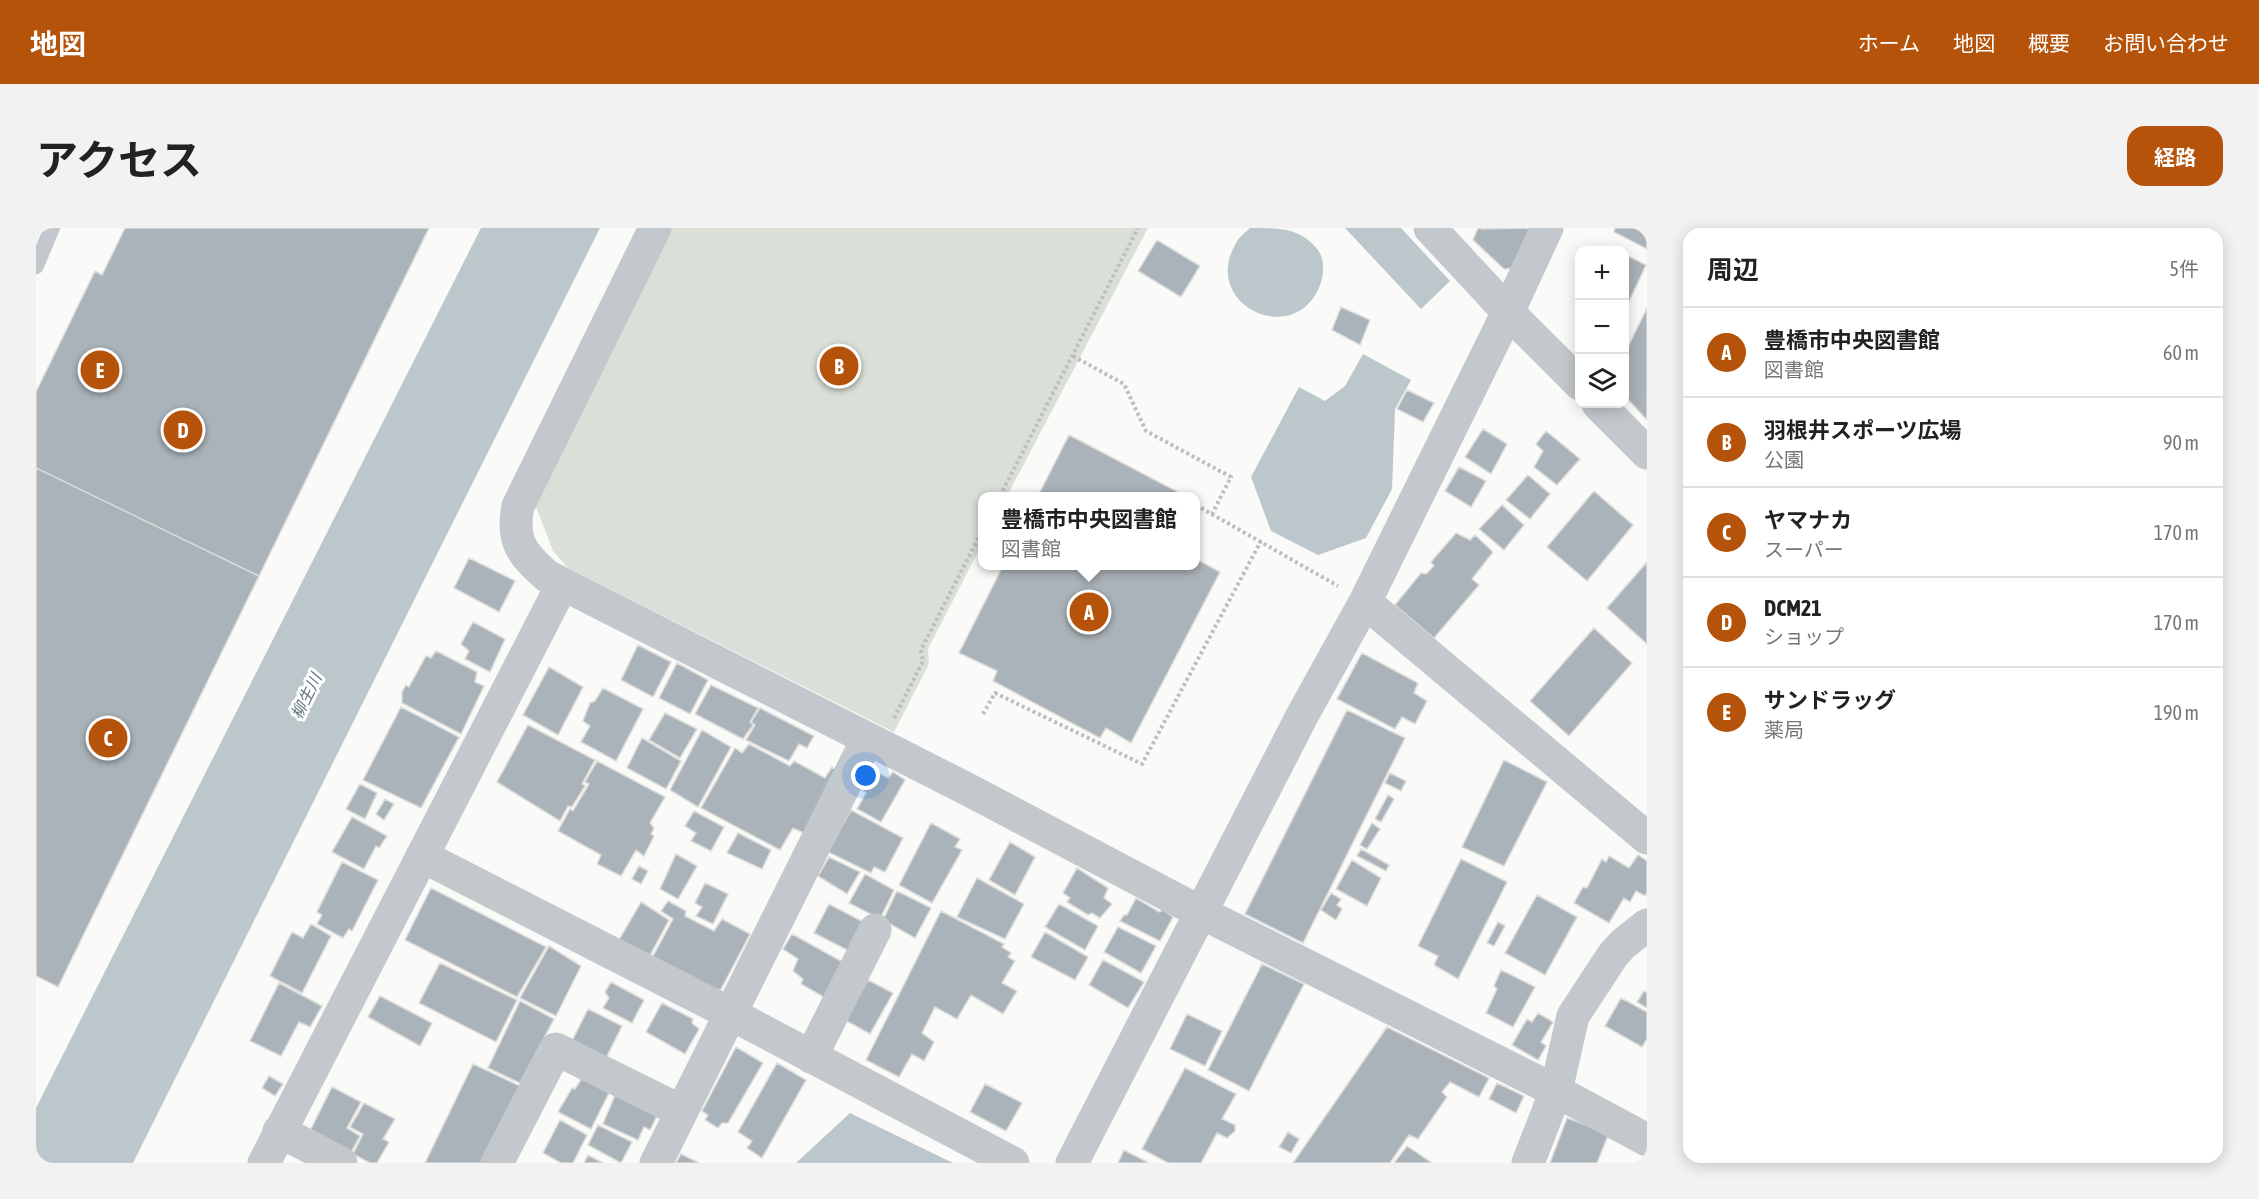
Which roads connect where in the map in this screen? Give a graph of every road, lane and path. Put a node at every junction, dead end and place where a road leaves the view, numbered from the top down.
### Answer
1 (52, 228) edge
2 (655, 228) edge
3 (1138, 228) edge
4 (1430, 228) edge
5 (1547, 228) edge
6 (36, 266) edge
7 (1508, 312) junction
8 (1073, 356) junction
9 (1575, 379) edge
10 (1602, 408) edge
11 (1647, 453) edge
12 (1002, 492) edge
13 (1200, 507) edge
14 (1212, 514) junction
15 (978, 539) edge
16 (1261, 541) junction
17 (562, 585) junction
18 (1365, 602) junction
19 (983, 714) dead end
20 (893, 719) dead end
21 (867, 740) junction
22 (1647, 838) edge
23 (422, 856) junction
24 (1202, 913) junction
25 (1647, 926) edge
26 (876, 930) dead end
27 (731, 1014) junction
28 (812, 1057) junction
29 (1556, 1091) junction
30 (681, 1111) junction
31 (279, 1131) junction
32 (1647, 1140) edge
33 (264, 1163) edge
34 (341, 1163) edge
35 (498, 1163) edge
36 (656, 1163) edge
37 (1013, 1163) edge
38 (1072, 1163) edge
39 (1528, 1163) edge

1 - 6 lane
2 - 17 street
3 - 8 path
4 - 7 street
5 - 7 street
7 - 9 street
7 - 18 street
8 - 12 path
8 - 14 path
10 - 11 street
13 - 14 path
14 - 16 path
15 - 20 path
16 - 18 path
16 - 19 path
17 - 21 street
17 - 23 street
18 - 22 street
18 - 24 street
21 - 24 street
21 - 27 street
23 - 27 street
23 - 31 street
24 - 29 street
24 - 38 street
25 - 29 street
26 - 28 street
27 - 28 street
27 - 30 street
28 - 37 street
29 - 32 street
29 - 39 street
30 - 35 street
30 - 36 street
31 - 33 street
31 - 34 street

